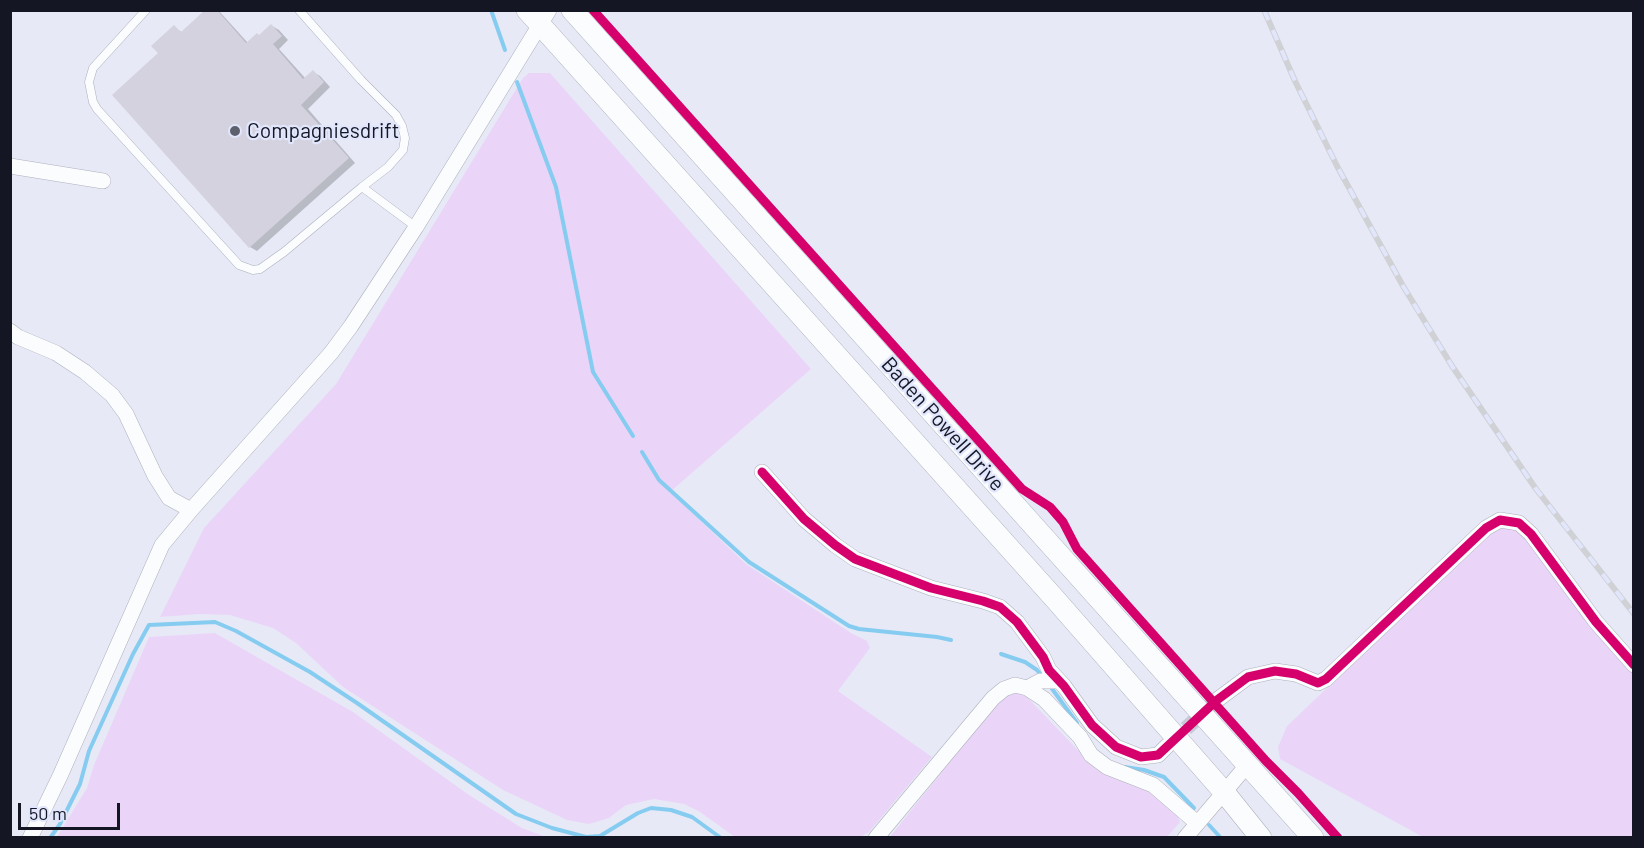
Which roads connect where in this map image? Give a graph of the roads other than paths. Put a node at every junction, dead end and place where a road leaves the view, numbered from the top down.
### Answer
1 (146, 10) edge
2 (299, 10) edge
3 (572, 10) edge
4 (539, 15) edge
5 (10, 166) edge
6 (103, 181) dead end
7 (362, 187) junction
8 (417, 227) junction
9 (10, 331) edge
10 (762, 472) dead end
11 (191, 510) junction
12 (1634, 665) edge
13 (1059, 681) junction
14 (1028, 688) junction
15 (1217, 700) tunnel mouth
16 (1167, 747) tunnel mouth
17 (1249, 763) junction
18 (1224, 792) junction
19 (1197, 823) junction
20 (30, 837) edge
21 (876, 837) edge
22 (1185, 837) edge
23 (1261, 837) edge
24 (1314, 837) edge

1 - 7 lane
2 - 7 lane
3 - 17 main road, Baden Powell Drive
4 - 8 street
4 - 18 main road, Baden Powell Drive
5 - 6 street
7 - 8 lane
8 - 11 street
9 - 11 street
10 - 13 street
11 - 20 street
12 - 15 street
13 - 14 street
13 - 16 street
14 - 19 street
14 - 21 street
17 - 18 street
17 - 24 main road, Baden Powell Drive
18 - 19 street
18 - 23 main road, Baden Powell Drive
19 - 22 street

